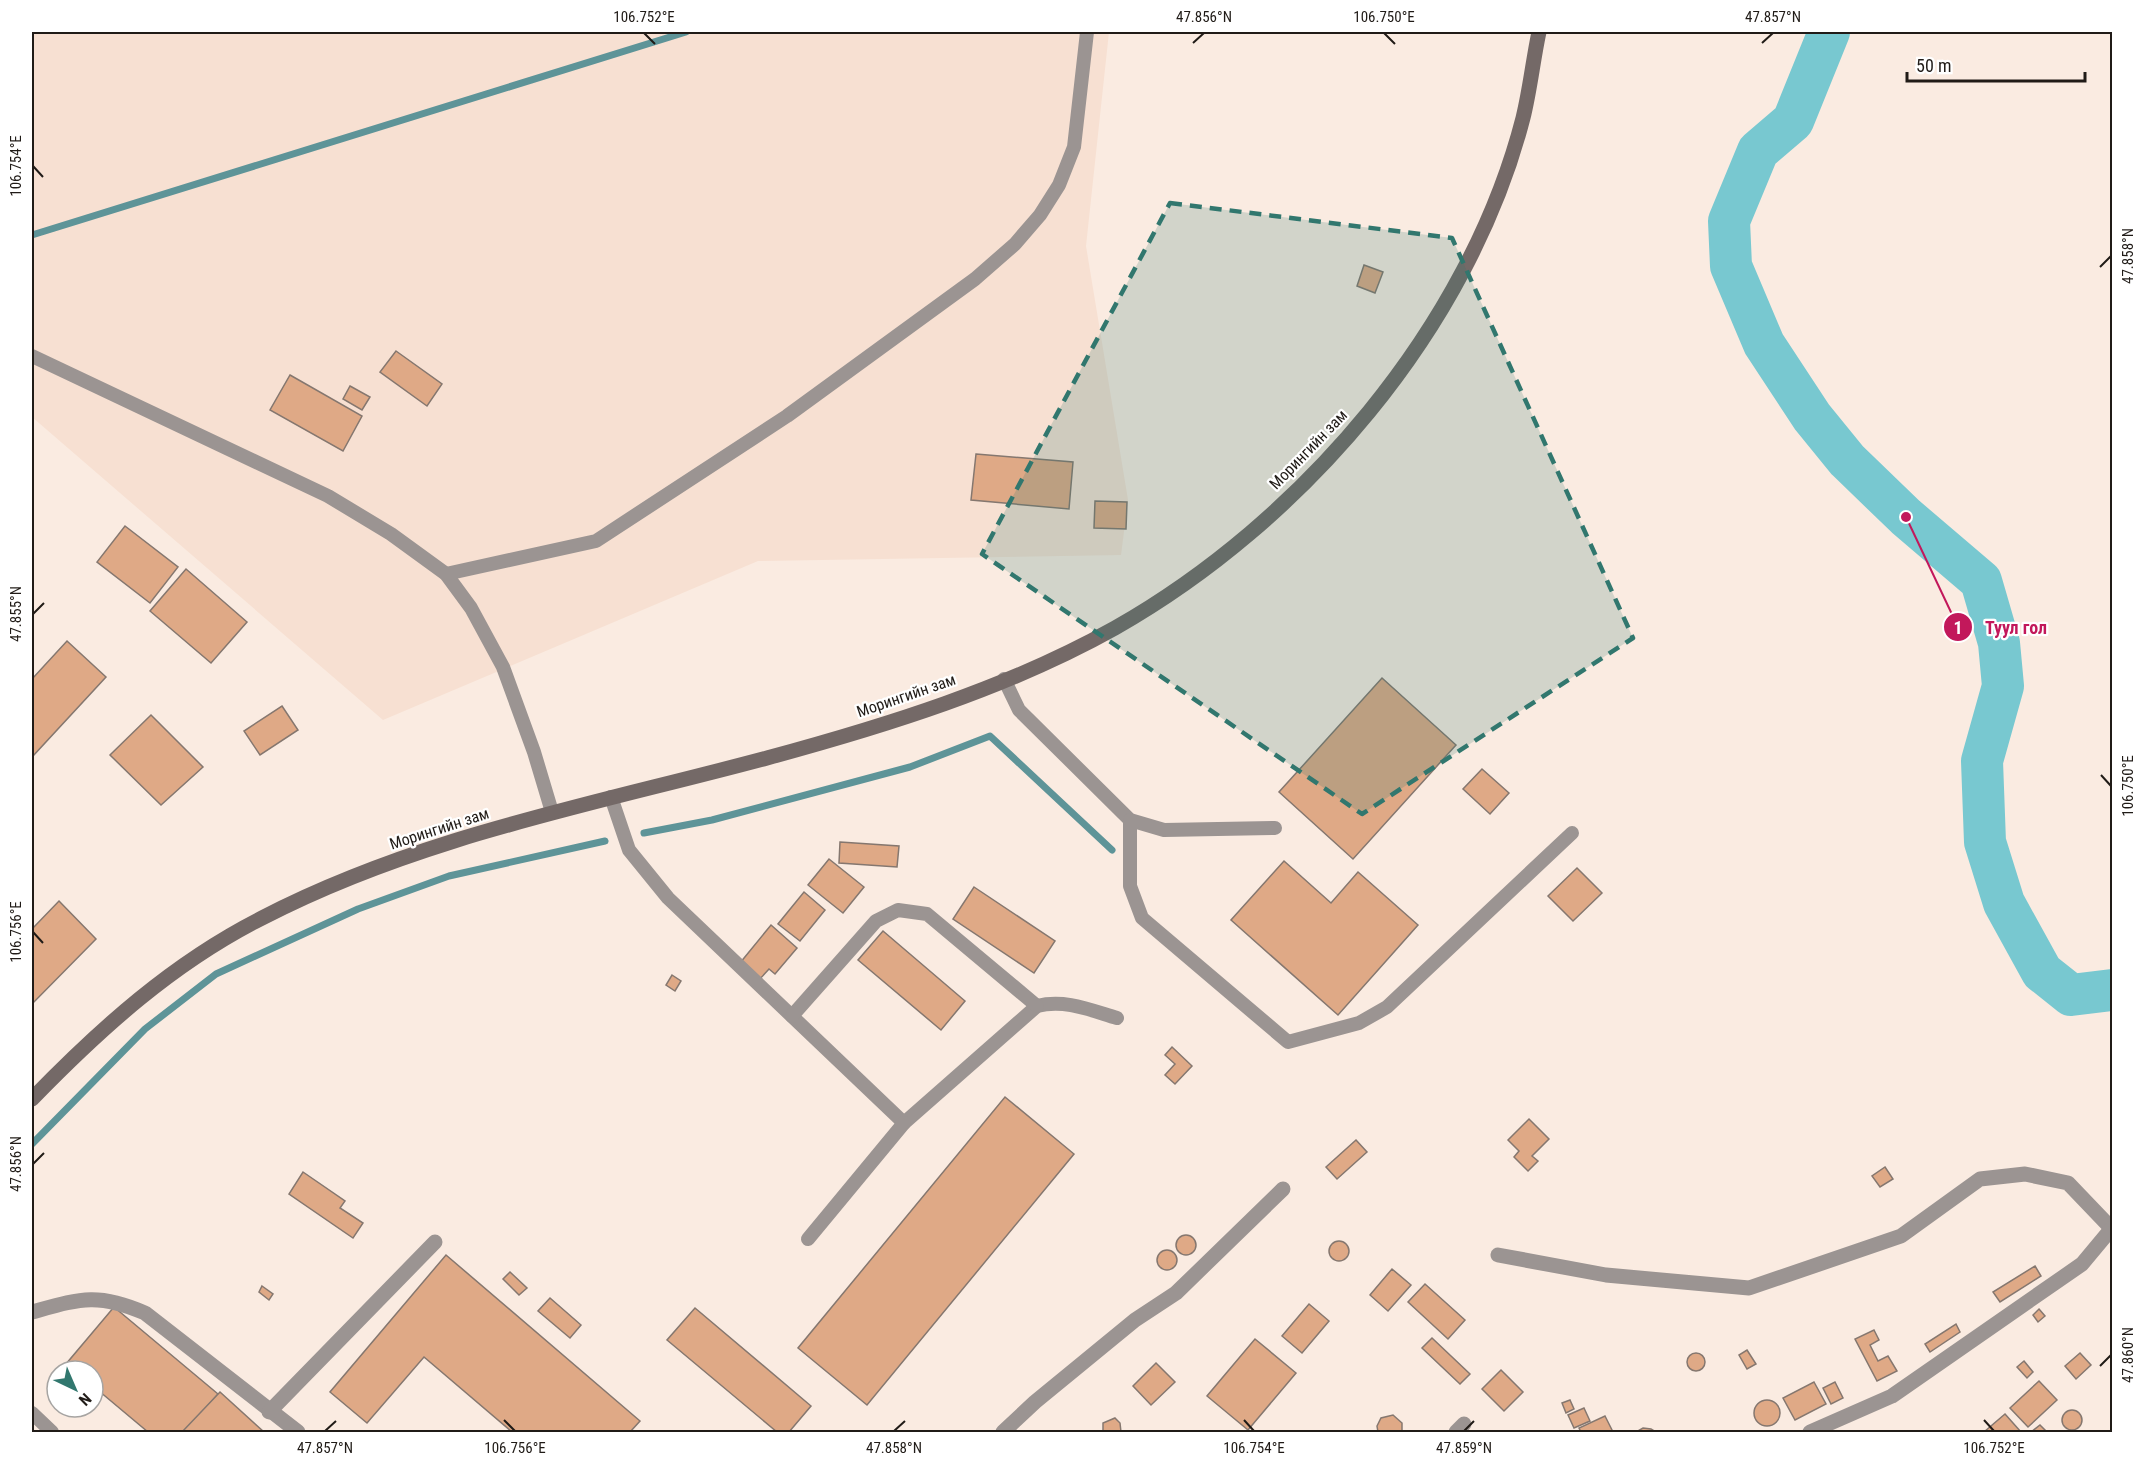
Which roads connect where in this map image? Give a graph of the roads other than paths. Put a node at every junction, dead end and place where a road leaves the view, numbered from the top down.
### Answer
1 (1087, 32) edge
2 (1539, 32) edge
3 (32, 356) edge
4 (446, 574) junction
5 (1004, 679) junction
6 (611, 797) junction
7 (552, 812) junction
8 (1130, 820) junction
9 (1275, 828) dead end
10 (1572, 833) dead end
11 (1037, 1006) junction
12 (792, 1016) junction
13 (1117, 1018) dead end
14 (32, 1099) edge
15 (904, 1123) junction
16 (1283, 1189) dead end
17 (2112, 1228) edge
18 (808, 1239) dead end
19 (435, 1242) dead end
20 (1498, 1254) dead end
21 (32, 1312) edge
22 (269, 1412) junction
23 (32, 1413) edge
24 (52, 1432) edge
25 (298, 1432) edge
26 (1003, 1432) edge
27 (1810, 1432) edge

1 - 4 lane
2 - 5 main road, Морингийн зам
3 - 4 lane
4 - 7 lane
5 - 6 main road, Морингийн зам
5 - 8 lane
6 - 7 main road, Морингийн зам
6 - 12 lane
7 - 14 main road, Морингийн зам
8 - 9 lane
8 - 10 lane
11 - 12 lane
11 - 13 lane
11 - 15 lane
12 - 15 lane
15 - 18 lane
16 - 26 street
17 - 20 street
17 - 27 street
19 - 22 street
21 - 22 street
22 - 25 street
23 - 24 lane

